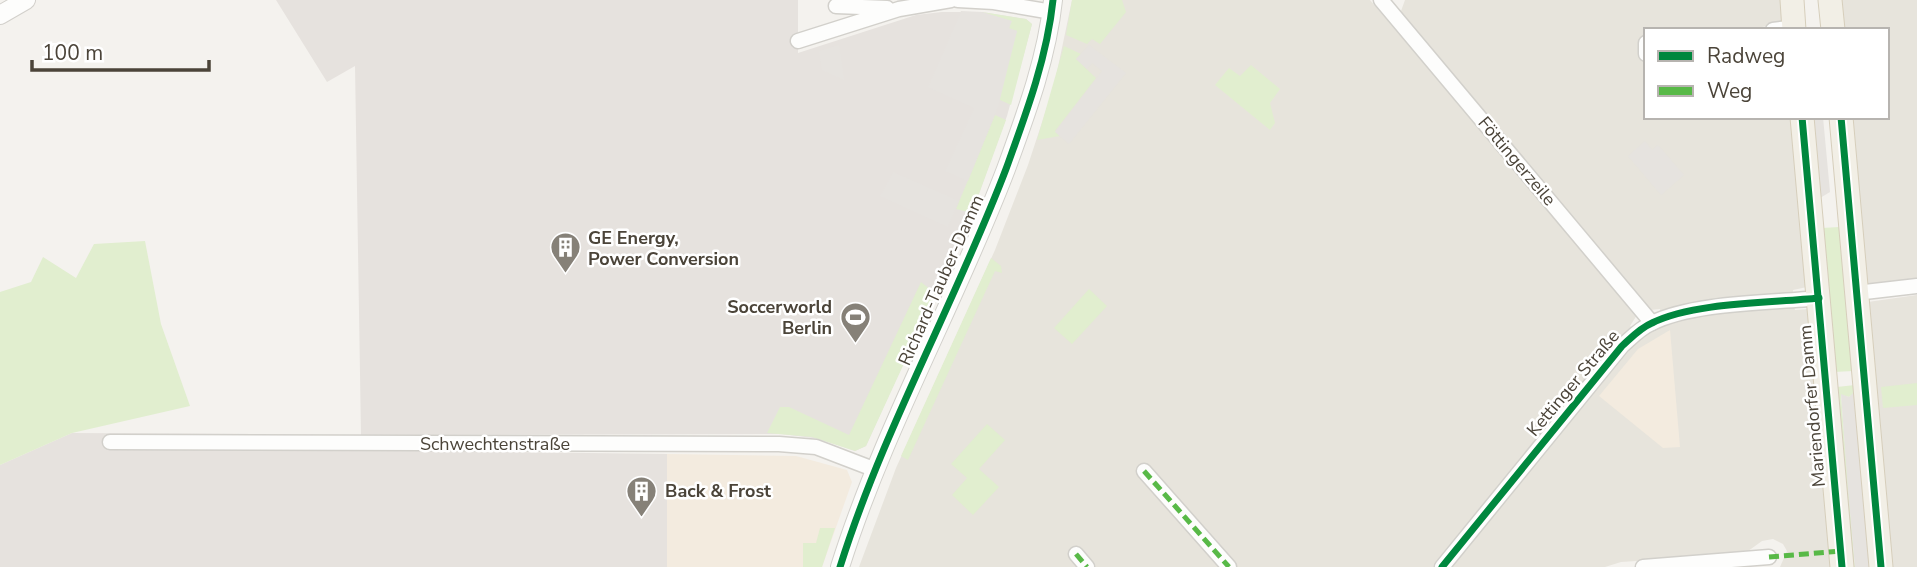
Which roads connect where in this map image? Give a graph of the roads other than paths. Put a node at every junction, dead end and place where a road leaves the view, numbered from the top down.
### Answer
1 (26, 0) edge
2 (951, 0) edge
3 (958, 0) edge
4 (1792, 0) edge
5 (1830, 0) edge
6 (1389, 2) edge
7 (836, 6) dead end
8 (1052, 6) edge
9 (899, 9) junction
10 (0, 15) edge
11 (1787, 28) edge
12 (1833, 28) edge
13 (798, 41) dead end
14 (1802, 119) edge
15 (1841, 119) edge
16 (1917, 286) edge
17 (1856, 293) junction
18 (1819, 298) junction
19 (1652, 323) junction
20 (110, 442) dead end
21 (876, 470) junction
22 (1144, 471) dead end
23 (1076, 554) dead end
24 (1769, 557) dead end
25 (840, 567) edge
26 (1087, 567) edge
27 (1229, 567) edge
28 (1442, 567) edge
29 (1643, 567) edge
30 (1842, 567) edge
31 (1881, 567) edge

1 - 10 street
2 - 9 street
3 - 8 street
4 - 11 main road
5 - 12 main road
6 - 19 street, Föttingerzeile
7 - 9 street
8 - 21 street, Richard-Tauber-Damm
9 - 13 street
14 - 18 main road, Mariendorfer Damm
15 - 17 main road
16 - 17 street
17 - 31 main road
18 - 19 street, Kettinger Straße
18 - 30 main road, Mariendorfer Damm
19 - 28 street, Kettinger Straße
20 - 21 street, Schwechtenstraße
21 - 25 street, Richard-Tauber-Damm
22 - 27 street
23 - 26 street
24 - 29 street

